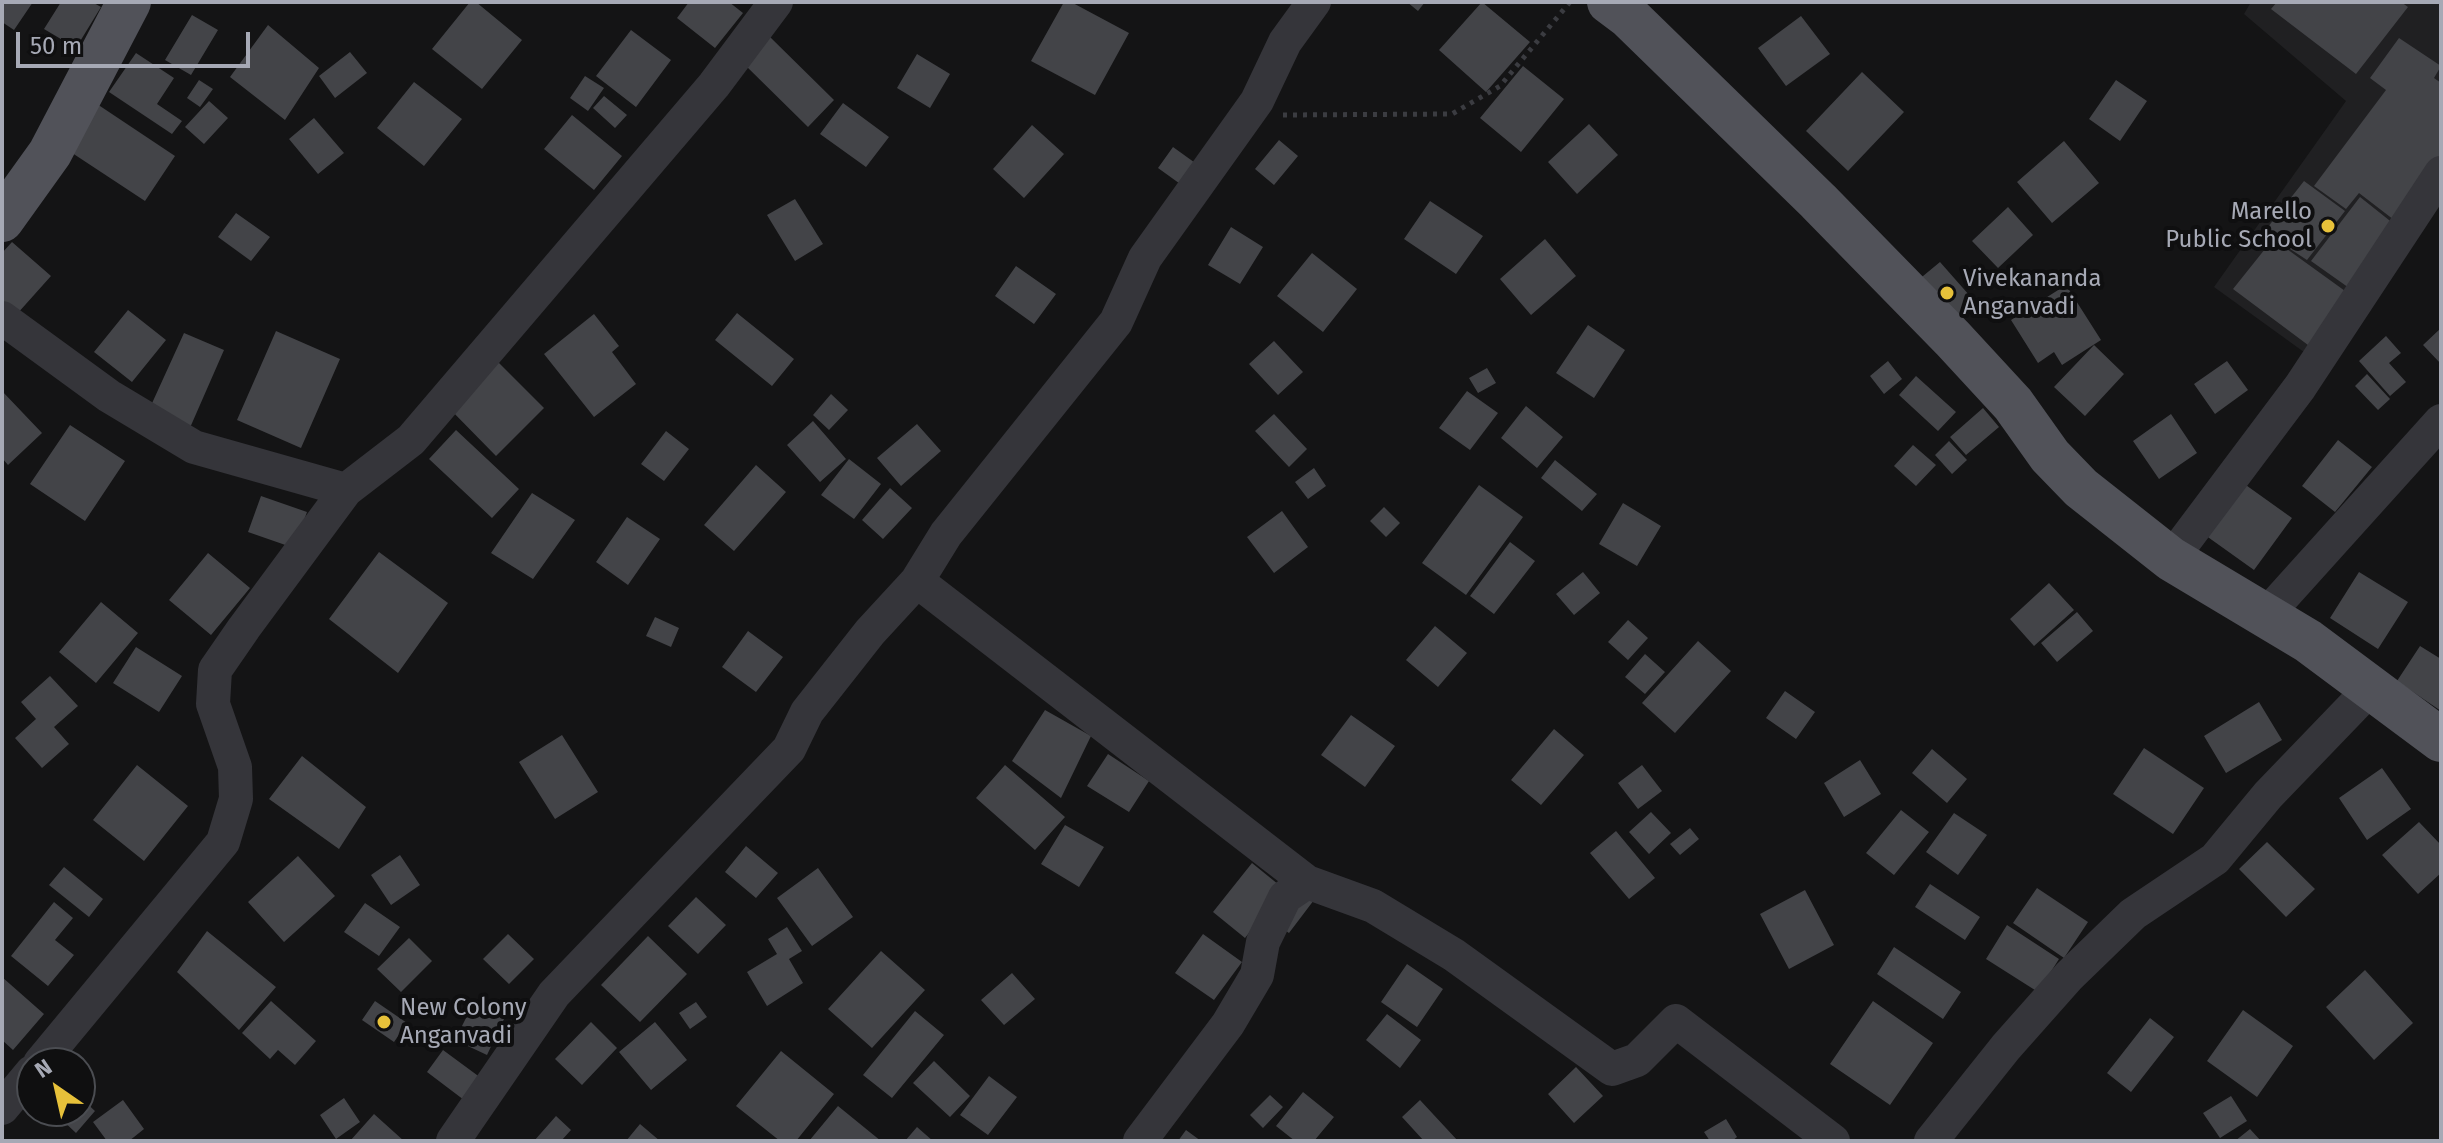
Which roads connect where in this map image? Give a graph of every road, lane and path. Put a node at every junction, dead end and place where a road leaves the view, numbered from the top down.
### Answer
1 (129, 2) edge
2 (776, 2) edge
3 (1314, 2) edge
4 (1570, 2) edge
5 (1609, 2) edge
6 (1246, 116) junction
7 (2441, 173) edge
8 (2, 220) edge
9 (2, 318) edge
10 (2441, 421) edge
11 (346, 490) junction
12 (2171, 559) junction
13 (917, 581) junction
14 (2267, 614) junction
15 (2371, 688) junction
16 (2441, 740) edge
17 (1307, 882) junction
18 (53, 1047) edge
19 (16, 1091) edge
20 (2, 1108) edge
21 (453, 1141) edge
22 (1140, 1141) edge
23 (1833, 1141) edge
24 (1931, 1141) edge

1 - 8 main road
2 - 11 street
3 - 6 street
4 - 6 path
5 - 12 main road
6 - 13 street
7 - 12 street
9 - 11 street
10 - 14 street
11 - 18 street
12 - 14 main road
13 - 17 street
13 - 21 street
14 - 15 main road
15 - 16 main road
15 - 24 street
17 - 22 street
17 - 23 street
19 - 20 street

